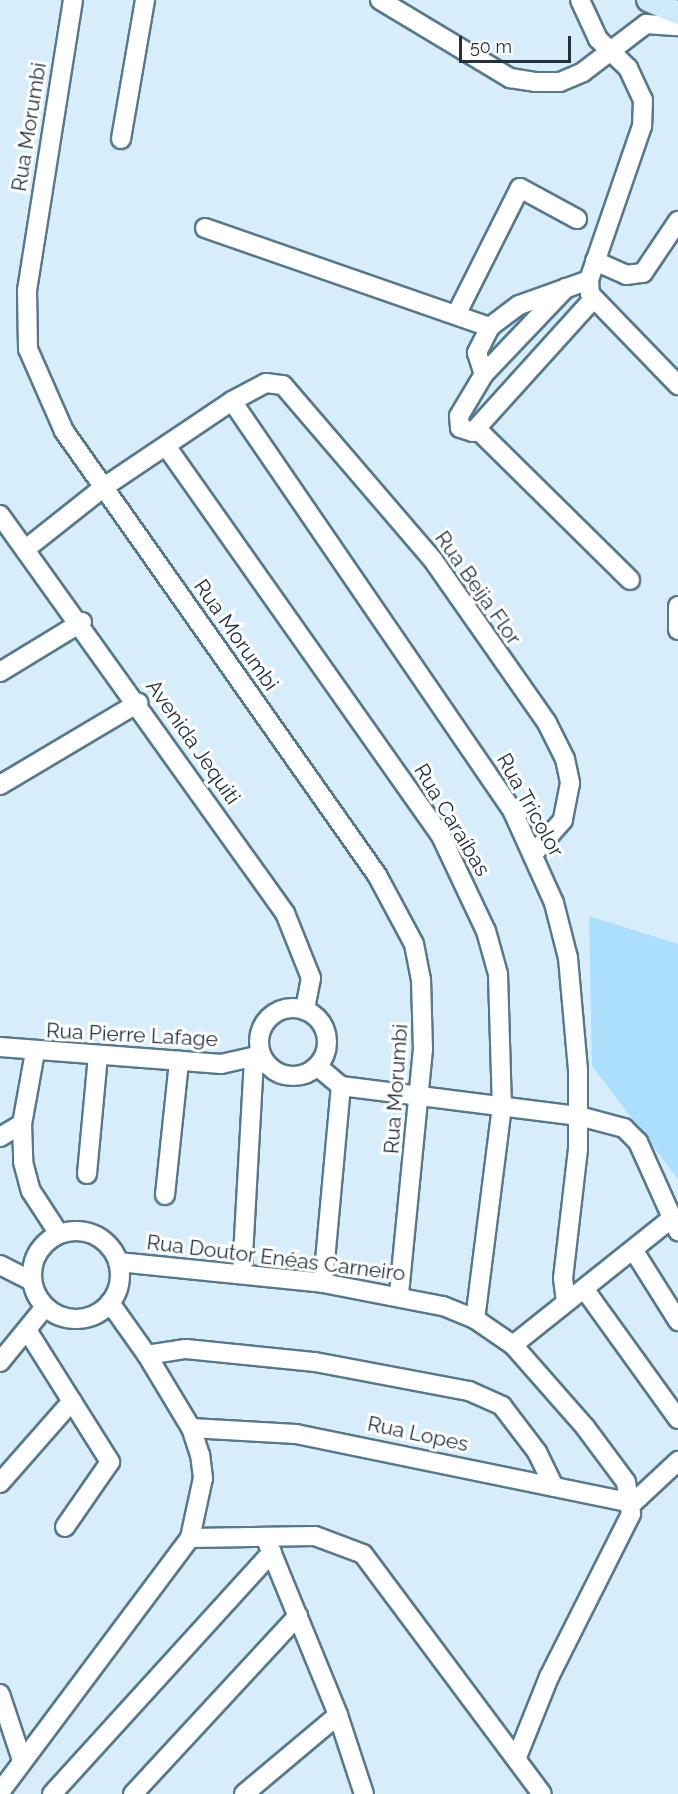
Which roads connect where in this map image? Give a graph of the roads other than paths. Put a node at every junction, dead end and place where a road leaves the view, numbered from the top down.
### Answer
1 (73, 0) edge
2 (145, 0) edge
3 (380, 0) edge
4 (580, 0) edge
5 (648, 0) edge
6 (678, 13) edge
7 (678, 26) edge
8 (609, 52) junction
9 (122, 139) dead end
10 (577, 219) dead end
11 (678, 221) edge
12 (205, 228) dead end
13 (595, 261) junction
14 (589, 280) junction
15 (567, 286) junction
16 (593, 299) junction
17 (457, 313) junction
18 (490, 327) junction
19 (484, 374) junction
20 (678, 385) edge
21 (232, 401) junction
22 (477, 429) junction
23 (166, 446) junction
24 (104, 487) junction
25 (1, 517) edge
26 (27, 548) junction
27 (630, 580) dead end
28 (678, 606) edge
29 (82, 622) junction
30 (678, 630) edge
31 (0, 672) edge
32 (138, 703) junction
33 (0, 785) edge
34 (535, 852) junction
35 (304, 1010) junction
36 (0, 1047) edge
37 (35, 1052) junction
38 (98, 1056) junction
39 (257, 1057) junction
40 (179, 1061) junction
41 (317, 1066) junction
42 (341, 1086) junction
43 (420, 1095) junction
44 (502, 1106) junction
45 (579, 1116) junction
46 (22, 1124) junction
47 (0, 1137) edge
48 (87, 1174) dead end
49 (165, 1195) dead end
50 (674, 1225) edge
51 (59, 1234) junction
52 (634, 1251) junction
53 (118, 1262) junction
54 (0, 1265) edge
55 (242, 1274) junction
56 (32, 1281) junction
57 (323, 1283) junction
58 (585, 1290) junction
59 (399, 1294) junction
60 (566, 1302) junction
61 (110, 1303) junction
62 (45, 1307) junction
63 (475, 1319) junction
64 (678, 1322) edge
65 (27, 1330) junction
66 (513, 1345) junction
67 (147, 1355) junction
68 (0, 1362) edge
69 (72, 1401) junction
70 (678, 1419) edge
71 (191, 1428) junction
72 (678, 1461) edge
73 (0, 1483) edge
74 (554, 1487) junction
75 (633, 1503) junction
76 (65, 1527) dead end
77 (262, 1533) junction
78 (190, 1538) junction
79 (272, 1552) junction
80 (298, 1616) junction
81 (0, 1694) edge
82 (338, 1715) junction
83 (517, 1757) junction
84 (22, 1760) junction
85 (0, 1792) edge
86 (51, 1794) edge
87 (133, 1794) edge
88 (244, 1794) edge
89 (364, 1794) edge
90 (542, 1794) edge

1 - 24 street, Rua Morumbi
2 - 9 street
3 - 8 street
4 - 8 street
5 - 6 main road
7 - 8 street
8 - 13 street
10 - 17 street
11 - 13 street
12 - 17 street
13 - 14 street
14 - 15 street
14 - 16 street
15 - 18 street
15 - 19 street
16 - 20 street
16 - 22 street
17 - 18 street
18 - 19 street
19 - 22 street
21 - 23 street
21 - 34 street, Rua Tricolor
21 - 34 street, Rua Beija Flor
22 - 27 street
23 - 24 street
23 - 44 street, Rua Caraíbas
24 - 26 street
24 - 43 street, Rua Morumbi
25 - 26 street, Avenida Jequiti
26 - 29 street, Avenida Jequiti
28 - 30 street
29 - 31 street
29 - 32 street, Avenida Jequiti
32 - 33 street
32 - 35 street, Avenida Jequiti
34 - 45 street, Rua Tricolor
35 - 39 street
35 - 41 street
36 - 37 street, Rua Pierre Lafage
37 - 38 street, Rua Pierre Lafage
37 - 46 street
38 - 40 street, Rua Pierre Lafage
38 - 48 street
39 - 40 street, Rua Pierre Lafage
39 - 41 street
39 - 55 street
40 - 49 street
41 - 42 street
42 - 43 street
42 - 57 street
43 - 44 street
43 - 59 street, Rua Morumbi
44 - 45 street
44 - 63 street, Rua Caraíbas
45 - 50 street
45 - 60 street, Rua Tricolor
46 - 47 street
46 - 51 street
50 - 52 street
51 - 53 street
51 - 56 street
52 - 58 street
52 - 64 street
53 - 55 street, Rua Doutor Enéas Carneiro
53 - 61 street
54 - 56 street
55 - 57 street, Rua Doutor Enéas Carneiro
56 - 62 street
57 - 59 street, Rua Doutor Enéas Carneiro
58 - 60 street
58 - 70 street
59 - 63 street, Rua Doutor Enéas Carneiro
60 - 66 street
61 - 62 street
61 - 67 street
62 - 65 street
63 - 66 street, Rua Doutor Enéas Carneiro
65 - 68 street
65 - 69 street
66 - 75 street, Rua Doutor Enéas Carneiro
67 - 71 street
67 - 74 street
69 - 73 street
69 - 76 street
71 - 74 street, Rua Lopes
71 - 78 street
72 - 75 street
74 - 75 street, Rua Lopes
75 - 83 street
77 - 78 street
77 - 79 street
77 - 83 street
78 - 84 street
79 - 80 street
79 - 86 street
80 - 82 street
80 - 87 street
81 - 84 street
82 - 88 street
82 - 89 street
83 - 90 street
84 - 85 street

